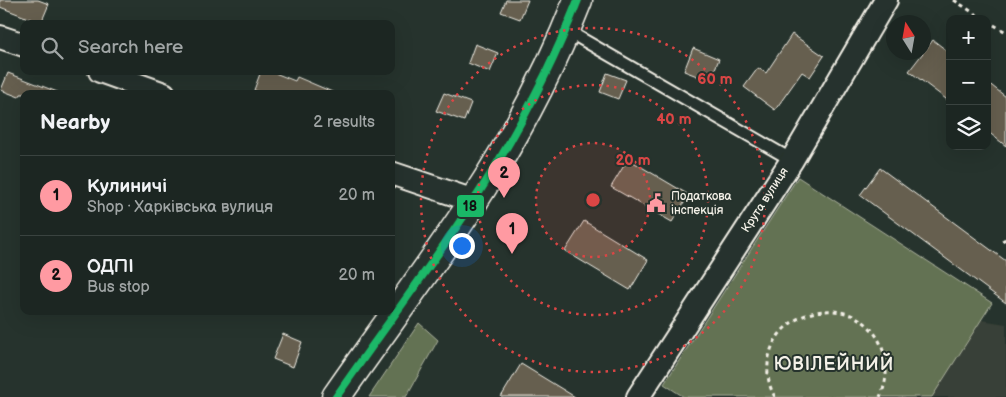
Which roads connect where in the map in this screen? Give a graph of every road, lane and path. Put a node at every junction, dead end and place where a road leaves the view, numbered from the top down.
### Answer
1 (578, 0) edge
2 (886, 0) edge
3 (954, 0) edge
4 (977, 15) edge
5 (991, 23) edge
6 (566, 30) junction
7 (1006, 32) edge
8 (0, 37) edge
9 (20, 44) edge
10 (111, 75) edge
11 (153, 90) edge
12 (792, 160) junction
13 (395, 174) edge
14 (474, 201) junction
15 (395, 314) edge
16 (394, 315) edge
17 (338, 396) edge
18 (638, 397) edge
19 (774, 397) edge
20 (880, 397) edge

1 - 6 main road
2 - 12 street, Крута вулиця
3 - 4 path
5 - 7 path
6 - 12 lane
6 - 14 main road
8 - 9 street
10 - 11 street
12 - 18 street, Крута вулиця
13 - 14 street
14 - 15 main road
16 - 17 main road
19 - 20 path

